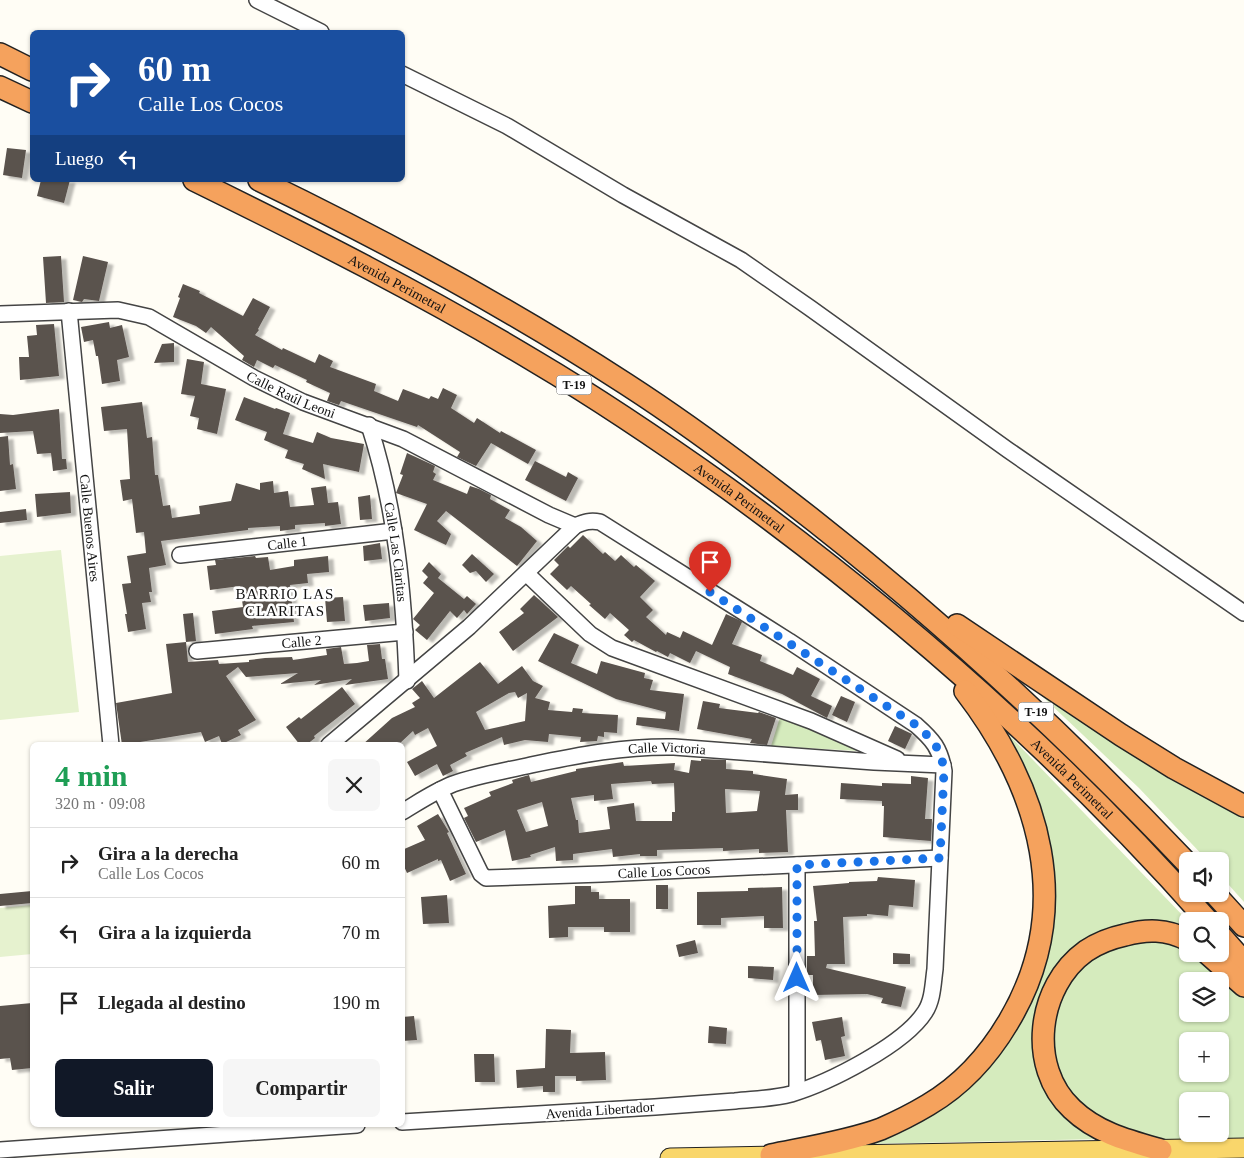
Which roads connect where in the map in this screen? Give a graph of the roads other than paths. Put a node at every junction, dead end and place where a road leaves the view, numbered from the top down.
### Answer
1 (257, 0) edge
2 (317, 30) edge
3 (0, 54) edge
4 (30, 69) edge
5 (405, 75) edge
6 (0, 86) edge
7 (30, 101) edge
8 (198, 182) edge
9 (263, 182) edge
10 (69, 311) junction
11 (0, 314) edge
12 (369, 425) junction
13 (575, 526) junction
14 (394, 531) junction
15 (180, 555) dead end
16 (876, 569) junction
17 (526, 573) junction
18 (1244, 613) edge
19 (405, 632) junction
20 (922, 641) junction
21 (197, 651) dead end
22 (407, 681) junction
23 (111, 742) edge
24 (333, 742) edge
25 (906, 763) junction
26 (943, 765) junction
27 (440, 790) junction
28 (1244, 806) edge
29 (405, 810) edge
30 (1179, 855) edge
31 (940, 858) junction
32 (797, 865) junction
33 (1222, 902) edge
34 (1200, 912) edge
35 (1244, 926) edge
36 (1179, 937) edge
37 (1229, 945) edge
38 (1217, 962) edge
39 (1244, 962) edge
40 (1244, 986) edge
41 (797, 1091) junction
42 (405, 1122) edge
43 (306, 1127) edge
44 (144, 1132) edge
45 (1244, 1148) edge
46 (0, 1150) edge
47 (1161, 1150) junction
48 (771, 1156) junction
49 (670, 1158) edge

1 - 2 street
3 - 4 highway
5 - 18 street
6 - 7 highway
8 - 20 highway, Avenida Perimetral / T-19
9 - 16 highway, Avenida Perimetral / T-19
10 - 11 street, Calle Raúl Leoni
10 - 12 street, Calle Raúl Leoni
10 - 23 street, Calle Buenos Aires
12 - 13 street, Calle Raúl Leoni
12 - 14 street, Calle Las Claritas
13 - 17 street
13 - 26 street
14 - 15 street, Calle 1
14 - 19 street, Calle Las Claritas
16 - 28 highway
16 - 30 highway, Avenida Perimetral / T-19
17 - 22 street
17 - 25 street
19 - 21 street, Calle 2
19 - 22 street, Calle Las Claritas
20 - 34 highway, Avenida Perimetral / T-19
20 - 48 highway
22 - 24 street
25 - 26 street, Calle Victoria
25 - 27 street, Calle Victoria
26 - 31 street, Avenida Libertador
27 - 29 street, Calle Victoria
27 - 32 street, Calle Los Cocos
31 - 32 street, Calle Los Cocos
31 - 41 street, Avenida Libertador
32 - 41 street
33 - 35 highway
36 - 47 highway
37 - 39 highway
38 - 40 highway
41 - 42 street, Avenida Libertador
43 - 44 street
44 - 46 street
45 - 47 main road
47 - 48 main road
48 - 49 main road

